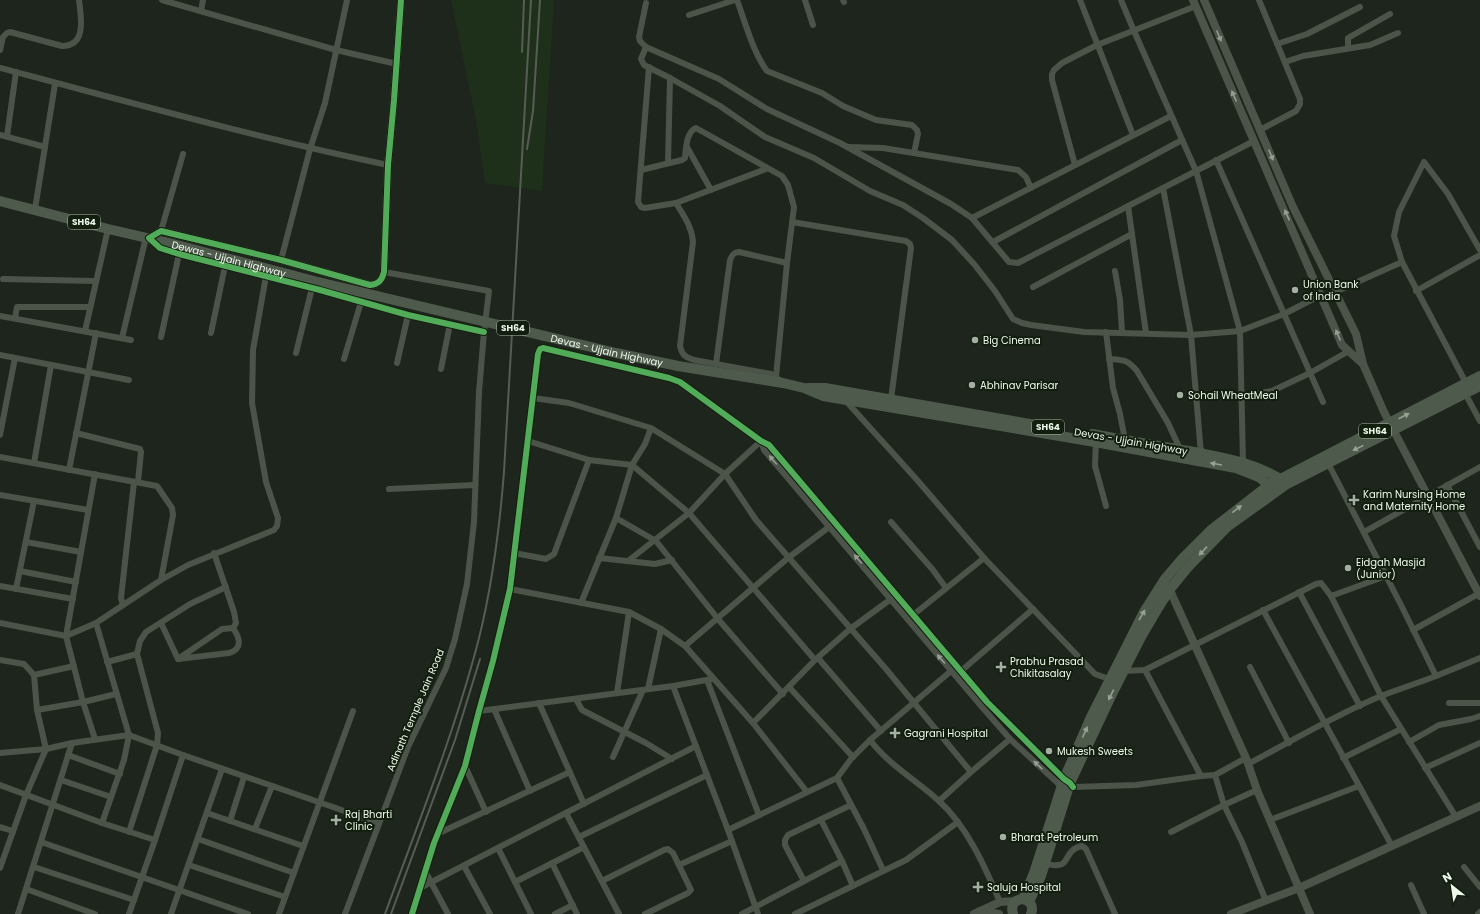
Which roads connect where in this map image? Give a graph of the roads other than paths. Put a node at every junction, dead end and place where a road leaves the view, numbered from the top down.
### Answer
1 (79, 0) edge
2 (162, 0) edge
3 (203, 0) edge
4 (347, 0) edge
5 (401, 0) edge
6 (736, 0) edge
7 (805, 0) edge
8 (1080, 0) edge
9 (1122, 0) edge
10 (1204, 0) edge
11 (1259, 0) edge
12 (646, 3) dead end
13 (1194, 3) edge
14 (1360, 7) dead end
15 (201, 11) junction
16 (1390, 14) dead end
17 (689, 15) dead end
18 (813, 25) dead end
19 (1134, 31) junction
20 (1398, 33) dead end
21 (1277, 44) junction
22 (1097, 45) junction
23 (646, 47) junction
24 (1348, 48) junction
25 (0, 50) edge
26 (336, 50) junction
27 (1284, 62) junction
28 (397, 64) junction
29 (649, 67) junction
30 (0, 68) edge
31 (16, 72) junction
32 (670, 78) junction
33 (55, 84) junction
34 (1171, 116) junction
35 (1260, 130) junction
36 (1133, 135) junction
37 (3, 136) edge
38 (1182, 140) junction
39 (1254, 141) junction
40 (45, 147) junction
41 (687, 147) junction
42 (846, 147) junction
43 (310, 149) junction
44 (914, 153) junction
45 (183, 154) dead end
46 (1216, 160) junction
47 (668, 163) junction
48 (388, 165) junction
49 (1075, 165) junction
50 (766, 169) junction
51 (641, 170) junction
52 (1196, 171) junction
53 (1031, 188) junction
54 (1163, 188) junction
55 (710, 190) junction
56 (0, 201) edge
57 (676, 203) junction
58 (1128, 206) junction
59 (35, 210) junction
60 (972, 218) junction
61 (792, 222) junction
62 (108, 229) junction
63 (161, 231) junction
64 (1132, 234) junction
65 (148, 238) junction
66 (993, 242) junction
67 (1480, 250) edge
68 (179, 254) junction
69 (1480, 255) edge
70 (281, 260) junction
71 (1402, 262) junction
72 (787, 263) junction
73 (225, 266) junction
74 (1115, 271) dead end
75 (384, 272) junction
76 (266, 276) junction
77 (3, 279) dead end
78 (95, 281) junction
79 (1033, 287) dead end
80 (312, 288) junction
81 (1416, 291) junction
82 (1335, 292) junction
83 (1321, 295) junction
84 (361, 302) junction
85 (411, 304) joint
86 (90, 307) junction
87 (1284, 314) junction
88 (408, 315) junction
89 (0, 316) edge
90 (15, 318) junction
91 (450, 324) junction
92 (85, 331) junction
93 (1240, 331) junction
94 (484, 332) junction
95 (1106, 332) junction
96 (1122, 332) junction
97 (96, 333) junction
98 (211, 333) dead end
99 (1146, 333) junction
100 (1191, 335) junction
101 (161, 337) dead end
102 (122, 338) junction
103 (131, 340) dead end
104 (1349, 351) junction
105 (296, 353) dead end
106 (0, 355) edge
107 (15, 358) junction
108 (344, 359) dead end
109 (1108, 359) junction
110 (397, 363) dead end
111 (716, 364) junction
112 (1363, 364) junction
113 (51, 365) junction
114 (441, 369) dead end
115 (88, 372) junction
116 (1310, 373) junction
117 (1480, 376) edge
118 (129, 380) dead end
119 (780, 380) junction
120 (1480, 386) edge
121 (804, 388) junction
122 (1466, 388) junction
123 (1242, 396) junction
124 (533, 398) junction
125 (844, 399) junction
126 (891, 399) junction
127 (1323, 402) dead end
128 (1480, 421) edge
129 (1391, 427) junction
130 (651, 428) junction
131 (76, 433) junction
132 (0, 435) edge
133 (1096, 438) junction
134 (1126, 440) junction
135 (528, 441) junction
136 (761, 441) junction
137 (1180, 449) junction
138 (1201, 454) junction
139 (0, 457) edge
140 (589, 460) junction
141 (1243, 462) junction
142 (34, 463) junction
143 (1328, 463) junction
144 (632, 465) junction
145 (1480, 467) edge
146 (69, 470) junction
147 (95, 474) junction
148 (725, 474) junction
149 (1283, 481) junction
150 (136, 482) junction
151 (475, 484) junction
152 (1447, 485) junction
153 (1273, 488) junction
154 (389, 489) dead end
155 (0, 495) edge
156 (1427, 496) junction
157 (34, 501) junction
158 (1106, 506) dead end
159 (88, 510) junction
160 (689, 513) junction
161 (616, 518) junction
162 (891, 522) dead end
163 (829, 527) junction
164 (1364, 532) junction
165 (656, 541) junction
166 (26, 542) junction
167 (1480, 547) edge
168 (81, 552) junction
169 (214, 553) junction
170 (514, 553) junction
171 (599, 558) junction
172 (788, 558) junction
173 (984, 558) junction
174 (672, 560) junction
175 (628, 561) junction
176 (20, 571) junction
177 (1386, 576) junction
178 (1165, 579) junction
179 (161, 580) junction
180 (76, 582) junction
181 (0, 586) edge
182 (226, 587) junction
183 (752, 588) junction
184 (946, 588) junction
185 (16, 589) junction
186 (510, 589) junction
187 (1170, 589) junction
188 (1299, 592) junction
189 (1480, 595) edge
190 (1331, 596) junction
191 (73, 599) junction
192 (891, 599) junction
193 (582, 603) junction
194 (123, 605) junction
195 (1033, 609) junction
196 (1263, 610) junction
197 (629, 612) junction
198 (913, 615) junction
199 (718, 619) junction
200 (0, 622) edge
201 (161, 623) junction
202 (96, 624) junction
203 (233, 628) junction
204 (661, 629) junction
205 (850, 629) junction
206 (1413, 630) junction
207 (66, 636) junction
208 (1194, 645) junction
209 (685, 646) junction
210 (137, 654) junction
211 (178, 658) junction
212 (1480, 658) edge
213 (816, 659) junction
214 (0, 660) edge
215 (107, 662) junction
216 (74, 666) junction
217 (1250, 667) dead end
218 (1145, 670) junction
219 (952, 671) junction
220 (961, 671) junction
221 (1124, 671) junction
222 (34, 675) junction
223 (1436, 676) junction
224 (710, 679) junction
225 (1110, 679) junction
226 (673, 686) junction
227 (789, 686) junction
228 (646, 690) junction
229 (617, 693) junction
230 (116, 694) junction
231 (783, 694) junction
232 (1381, 696) junction
233 (576, 699) junction
234 (83, 702) junction
235 (539, 703) junction
236 (1448, 703) dead end
237 (1480, 703) edge
238 (913, 704) junction
239 (1360, 706) junction
240 (494, 709) junction
241 (37, 710) junction
242 (478, 711) junction
243 (353, 712) dead end
244 (1480, 716) edge
245 (1324, 723) junction
246 (753, 724) junction
247 (1401, 729) junction
248 (881, 731) junction
249 (625, 732) junction
250 (128, 735) junction
251 (1010, 739) junction
252 (95, 740) junction
253 (870, 740) junction
254 (72, 742) junction
255 (1409, 742) junction
256 (1289, 743) junction
257 (1480, 743) edge
258 (157, 745) junction
259 (696, 746) junction
260 (46, 749) junction
261 (0, 751) edge
262 (68, 755) junction
263 (183, 755) junction
264 (613, 757) dead end
265 (853, 757) junction
266 (1343, 758) junction
267 (672, 759) junction
268 (1247, 761) junction
269 (465, 766) junction
270 (1425, 768) junction
271 (222, 769) junction
272 (570, 772) junction
273 (970, 772) junction
274 (120, 774) junction
275 (707, 775) junction
276 (1215, 775) junction
277 (244, 776) junction
278 (1201, 776) junction
279 (837, 778) junction
280 (61, 780) junction
281 (0, 785) edge
282 (1067, 785) junction
283 (272, 786) junction
284 (1359, 786) junction
285 (1257, 790) junction
286 (530, 791) junction
287 (807, 792) junction
288 (26, 795) junction
289 (111, 797) junction
290 (939, 801) junction
291 (319, 802) junction
292 (584, 804) junction
293 (53, 805) junction
294 (851, 805) junction
295 (1224, 805) junction
296 (1480, 806) edge
297 (486, 812) junction
298 (207, 813) junction
299 (566, 813) junction
300 (759, 815) junction
301 (1456, 817) junction
302 (821, 820) junction
303 (1270, 820) junction
304 (230, 821) junction
305 (958, 822) junction
306 (102, 823) junction
307 (379, 823) junction
308 (0, 827) edge
309 (254, 829) junction
310 (728, 830) junction
311 (13, 831) junction
312 (129, 832) junction
313 (1171, 832) dead end
314 (438, 834) junction
315 (579, 837) junction
316 (198, 839) junction
317 (155, 840) junction
318 (732, 841) junction
319 (42, 842) junction
320 (303, 846) junction
321 (1392, 846) junction
322 (584, 847) junction
323 (498, 848) junction
324 (842, 861) junction
325 (552, 863) junction
326 (1045, 864) junction
327 (189, 865) junction
328 (679, 865) junction
329 (34, 866) junction
330 (464, 866) junction
331 (0, 867) edge
332 (1464, 867) dead end
333 (883, 870) junction
334 (425, 871) junction
335 (294, 873) junction
336 (142, 877) junction
337 (602, 881) junction
338 (804, 881) junction
339 (515, 882) junction
340 (431, 883) junction
341 (1411, 885) dead end
342 (853, 886) junction
343 (1480, 887) edge
344 (420, 888) junction
345 (1299, 888) junction
346 (26, 889) junction
347 (180, 890) junction
348 (285, 898) junction
349 (134, 900) junction
350 (1023, 901) junction
351 (1266, 901) junction
352 (1000, 902) junction
353 (573, 905) junction
354 (229, 907) junction
355 (755, 908) junction
356 (977, 912) edge
357 (19, 913) edge
358 (26, 914) edge
359 (95, 914) edge
360 (129, 914) edge
361 (172, 914) edge
362 (226, 914) edge
363 (248, 914) edge
364 (279, 914) edge
365 (345, 914) edge
366 (412, 914) edge
367 (448, 914) edge
368 (490, 914) edge
369 (531, 914) edge
370 (555, 914) edge
371 (577, 914) edge
372 (619, 914) edge
373 (644, 914) edge
374 (742, 914) edge
375 (758, 914) edge
376 (795, 914) edge
377 (999, 914) edge
378 (1013, 914) edge
379 (1031, 914) edge
380 (1115, 914) edge
381 (1232, 914) edge
382 (1310, 914) edge
383 (1424, 914) edge

1 - 25 street
2 - 15 street
3 - 15 street
4 - 26 street
5 - 28 street
6 - 17 street
6 - 44 street
7 - 18 street
8 - 22 street
9 - 19 street
10 -> 35 street
11 - 21 street
12 - 23 street
13 - 19 street
39 -> 13 street
14 - 21 street
15 - 26 street
16 - 24 street
19 - 22 street
19 - 34 street
20 - 24 street
21 - 27 street
22 - 36 street
22 - 49 street
23 - 29 street
23 - 42 street
24 - 27 street
26 - 28 street
26 - 43 street
27 - 35 street
28 - 48 street
29 - 32 street
29 - 51 street
30 - 31 street
31 - 33 street
31 - 37 street
32 - 47 street
32 - 95 street
33 - 40 street
33 - 43 street
34 - 36 street
34 - 38 street
35 -> 82 street
36 - 49 street
37 - 40 street
38 - 52 street
38 - 66 street
39 - 46 street
83 -> 39 street
40 - 59 street
41 - 47 street
41 - 50 street
41 - 55 street
42 - 44 street
42 - 60 street
43 - 48 street
43 - 70 street
44 - 53 street
45 - 63 street
46 - 52 street
46 - 87 street
47 - 51 street
48 - 75 street
49 - 53 street
50 - 55 street
50 - 61 street
51 - 57 street
52 - 54 street
52 - 93 street
53 - 60 street
54 - 58 street
54 - 100 street
55 - 57 street
56 - 59 main road, Dewas - Ujjain Highway / SH64
57 - 111 street
58 - 64 street
58 - 66 street
59 - 62 main road, Dewas - Ujjain Highway / SH64
60 - 66 street
61 - 72 street
61 - 126 street
62 - 65 main road, Dewas - Ujjain Highway / SH64
62 - 78 street
63 - 65 street
63 - 70 street
64 - 79 street
64 - 99 street
65 - 68 street
65 - 85 main road, Dewas - Ujjain Highway / SH64
65 - 102 street
67 - 71 street
68 - 73 street
68 - 101 street
69 - 81 street
70 - 75 street
71 - 81 street
71 - 82 street
72 - 111 street
72 - 119 street
73 - 76 street
73 - 98 street
74 - 96 street
75 - 94 street, Adinath Temple Jain Road
76 - 80 street
76 - 169 street
77 - 78 street
78 - 86 street
80 - 84 street
80 - 105 street
81 - 122 street
82 - 112 street
83 - 87 street
104 -> 83 street
84 - 88 street
84 - 108 street
85 - 119 main road, Devas - Ujjain Highway / SH64
86 - 90 street
86 - 92 street
87 - 93 street
87 - 116 street
88 - 91 street
88 - 110 street
89 - 90 street
90 - 92 street
91 - 94 street
91 - 114 street
92 - 97 street
93 - 100 street
93 - 123 street
94 - 151 street, Adinath Temple Jain Road
95 - 96 street
95 - 109 street
96 - 99 street
97 - 102 street
97 - 115 street
99 - 100 street
100 - 138 street
102 - 103 street
104 - 112 street
104 - 116 street
106 - 107 street
107 - 113 street
107 - 132 street
109 - 134 street
109 - 137 street
111 - 119 street
112 - 129 street
113 - 115 street
113 - 142 street
115 - 118 street
115 - 131 street
116 - 123 street
116 - 127 street
117 - 122 main road, SH64
119 - 121 main road, Devas - Ujjain Highway / SH64
120 - 122 main road, SH64
121 - 125 main road, Devas - Ujjain Highway / SH64
121 - 126 main road, Devas - Ujjain Highway / SH64
122 - 128 street
122 - 129 main road, SH64
123 - 141 street
124 - 130 street
124 - 135 street
124 - 136 street
125 - 133 main road, Devas - Ujjain Highway / SH64
125 - 173 street
126 - 133 main road, Devas - Ujjain Highway / SH64
129 -> 143 main road, SH64
129 - 149 main road, SH64
129 - 156 street
130 - 144 street
130 - 148 street
131 - 146 street
131 - 150 street
133 - 134 main road, Devas - Ujjain Highway / SH64
153 -> 133 main road, Devas - Ujjain Highway / SH64
133 - 158 street
134 - 137 main road, Devas - Ujjain Highway / SH64
135 - 140 street
135 - 170 street
136 - 148 street
163 -> 136 street
136 - 198 street
137 - 138 main road, Devas - Ujjain Highway / SH64
138 - 141 main road, Devas - Ujjain Highway / SH64
139 - 142 street
140 - 144 street
140 - 170 street
141 - 149 main road, Devas - Ujjain Highway / SH64
142 - 146 street
143 - 149 main road, SH64
143 - 164 street
144 - 160 street
144 - 161 street
145 - 152 street
146 - 147 street
147 - 150 street
147 - 159 street
148 - 160 street
148 - 172 street
149 - 153 main road, SH64
150 - 179 street
150 - 194 street
151 - 154 street
151 - 307 street, Adinath Temple Jain Road
152 - 156 street
152 - 167 street
178 -> 153 main road
153 -> 187 main road
155 - 157 street
156 - 164 street
156 - 189 street
157 - 159 street
157 - 166 street
159 - 168 street
160 - 165 street
160 - 183 street
161 - 165 street
161 - 171 street
162 - 184 street
163 - 172 street
192 -> 163 street
164 - 177 street
165 - 174 street
165 - 175 street
166 - 168 street
166 - 176 street
168 - 180 street
169 - 179 street
169 - 182 street
170 - 186 street
171 - 175 street
171 - 193 street
172 - 183 street
172 - 205 street
173 - 184 street
173 - 195 street
174 - 175 street
174 - 199 street
176 - 180 street
176 - 185 street
177 - 190 street
177 - 206 street
178 - 187 street
225 -> 178 main road
179 - 194 street
180 - 191 street
181 - 185 street
182 - 201 street
182 - 203 street
183 - 199 street
183 - 213 street
184 - 198 street
185 - 191 street
186 - 193 street
186 - 242 street
187 - 208 street
187 - 221 main road
188 - 190 street
188 - 196 street
188 - 239 street
189 - 206 street
190 - 232 street
191 - 207 street
192 - 205 street
219 -> 192 street
193 - 197 street
194 - 202 street
195 - 220 street
195 - 225 street
196 - 208 street
196 - 245 street
197 - 204 street
197 - 229 street
198 - 220 street
199 - 209 street
199 - 231 street
200 - 207 street
201 - 210 street
201 - 211 street
202 - 207 street
202 - 215 street
203 - 211 street
203 - 211 street
204 - 209 street
204 - 228 street
205 - 213 street
205 - 238 street
206 - 223 street
207 - 216 street
208 - 218 street
208 - 268 street
209 - 224 street
210 - 215 street
210 - 258 street
212 - 223 street
213 - 227 street
213 - 248 street
214 - 222 street
215 - 230 street
216 - 222 street
216 - 234 street
217 - 256 street
218 - 221 street
218 - 278 street
219 - 238 street
219 - 251 street
220 - 282 street
221 -> 282 main road
222 - 241 street
223 - 232 street
224 - 226 street
224 - 246 street
224 - 300 street
282 -> 225 main road
226 - 228 street
226 - 259 street
227 - 231 street
227 - 265 street
228 - 229 street
228 - 249 street
229 - 233 street
230 - 234 street
230 - 250 street
231 - 246 street
232 - 239 street
232 - 247 street
233 - 235 street
233 - 249 street
234 - 241 street
234 - 252 street
235 - 240 street
235 - 272 street
236 - 237 street
238 - 248 street
238 - 273 street
239 - 245 street
240 - 242 street
240 - 286 street
241 - 260 street
242 - 269 street
243 - 291 street
244 - 255 street
245 - 256 street
245 - 266 street
246 - 287 street
247 - 255 street
247 - 266 street
248 - 253 street
249 - 264 street
249 - 267 street
250 - 252 street
250 - 258 street
250 - 274 street
251 - 273 street
282 -> 251 street
252 - 254 street
253 - 265 street
253 - 290 street
254 - 260 street
254 - 262 street
255 - 270 street
256 - 268 street
257 - 270 street
258 - 263 street
258 - 312 street
259 - 267 street
259 - 275 street
260 - 261 street
260 - 288 street
262 - 274 street
262 - 280 street
263 - 271 street
263 - 317 street
265 - 279 street
266 - 284 street
267 - 292 street
268 - 276 street
268 - 285 street
269 - 297 street
269 - 314 street
270 - 301 street
271 - 277 street
271 - 298 street
272 - 286 street
272 - 292 street
273 - 290 street
274 - 289 street
275 - 310 street
275 - 315 street
276 - 278 street
276 - 295 street
277 - 283 street
277 - 304 street
278 - 282 street
279 - 287 street
279 - 294 street
280 - 289 street
280 - 293 street
281 - 288 street
282 - 326 main road
282 - 350 main road
283 - 291 street
283 - 309 street
284 - 303 street
284 - 321 street
285 - 295 street
285 - 303 street
286 - 297 street
287 - 300 street
288 - 293 street
288 - 311 street
289 - 306 street
290 - 305 street
291 - 307 street
291 - 320 street
292 - 299 street
293 - 306 street
293 - 319 street
294 - 302 street
294 - 333 street
295 - 313 street
295 - 351 street
296 - 301 street
297 - 314 street
298 - 304 street
298 - 316 street
299 - 315 street
299 - 323 street
300 - 310 street
301 - 321 street
302 - 324 street
302 - 338 street
303 - 345 street
304 - 309 street
305 - 333 street
305 - 352 street
306 - 312 street
307 - 365 street, Adinath Temple Jain Road
308 - 311 street
309 - 320 street
310 - 318 street
311 - 331 street
312 - 317 street
314 - 334 street
315 - 322 street
316 - 327 street
316 - 335 street
317 - 336 street
318 - 328 street
318 - 355 street
319 - 329 street
319 - 336 street
320 - 335 street
321 - 345 street
322 - 325 street
322 - 337 street
323 - 330 street
323 - 339 street
324 - 338 street
324 - 342 street
325 - 339 street
325 - 353 street
326 - 350 main road
326 - 380 street
327 - 347 street
327 - 348 street
328 - 337 street
328 - 373 street
329 - 346 street
329 - 349 street
330 - 340 street
330 - 368 street
332 - 343 street
333 - 342 street
334 - 340 street
334 - 344 street
335 - 348 street
336 - 347 street
336 - 349 street
337 - 372 street
338 - 355 street
339 - 369 street
340 - 344 street
340 - 367 street
341 - 383 street
342 - 376 street
344 - 366 street
345 - 351 street
345 - 382 street
346 - 357 street
346 - 359 street
347 - 354 street
347 - 361 street
348 - 364 street
349 - 360 street
350 - 352 street
350 - 378 main road
350 - 379 main road
351 - 381 street
352 - 356 street
353 - 370 street
353 - 371 street
354 - 362 street
354 - 363 street
355 - 374 street
355 - 375 street
356 - 377 street
357 - 358 street

